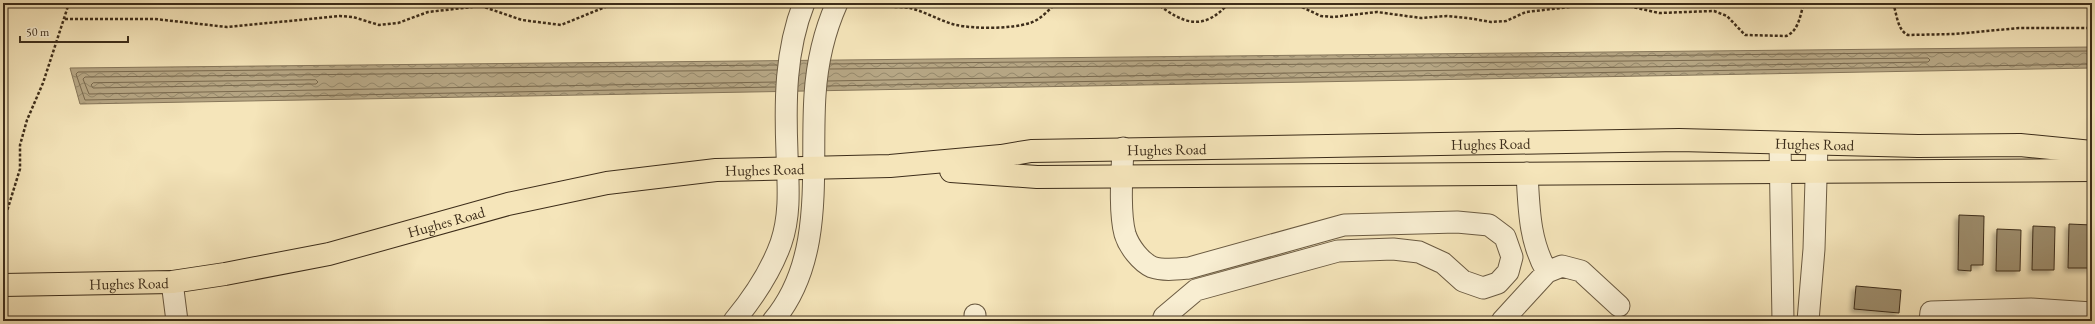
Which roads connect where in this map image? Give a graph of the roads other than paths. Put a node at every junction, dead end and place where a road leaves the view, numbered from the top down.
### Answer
1 (804, 3) edge
2 (837, 3) edge
3 (1780, 143) junction
4 (1817, 144) junction
5 (1123, 148) junction
6 (2092, 152) edge
7 (890, 166) junction
8 (812, 168) junction
9 (787, 170) junction
10 (2092, 170) edge
11 (1781, 171) junction
12 (1816, 171) junction
13 (1527, 173) junction
14 (1122, 176) junction
15 (1548, 272) junction
16 (172, 282) junction
17 (10, 285) edge
18 (1619, 306) dead end
19 (2092, 313) edge
20 (177, 321) edge
21 (734, 321) edge
22 (773, 321) edge
23 (1163, 321) edge
24 (1502, 321) edge
25 (1783, 321) edge
26 (1808, 321) edge
27 (1930, 321) edge

1 - 9 street
2 - 8 street
3 - 4 main road, Hughes Road
3 - 5 main road, Hughes Road
3 - 11 street
4 - 6 main road, Hughes Road
4 - 12 street
5 - 7 main road, Hughes Road
5 - 14 street
7 - 8 main road, Hughes Road
7 - 14 main road, Hughes Road
8 - 9 main road, Hughes Road
8 - 22 street
9 - 16 main road, Hughes Road
9 - 21 street
10 - 12 main road, Hughes Road
11 - 12 main road, Hughes Road
11 - 13 main road, Hughes Road
11 - 25 street
12 - 26 street
13 - 14 main road, Hughes Road
13 - 15 street
14 - 23 street
15 - 18 street
15 - 24 street
16 - 17 main road, Hughes Road
16 - 20 street
19 - 27 street

